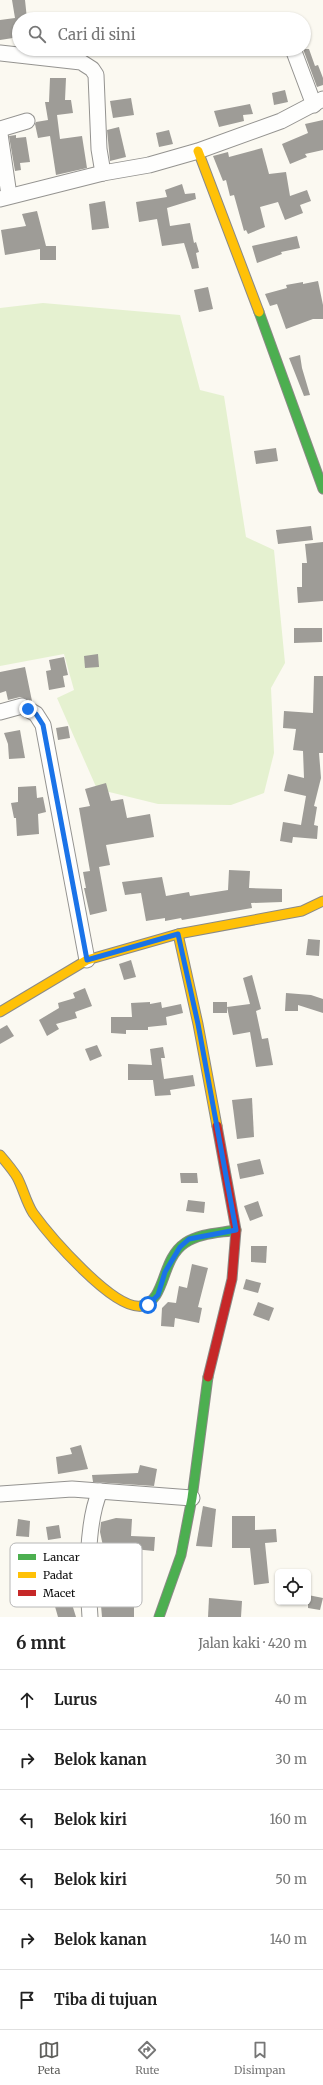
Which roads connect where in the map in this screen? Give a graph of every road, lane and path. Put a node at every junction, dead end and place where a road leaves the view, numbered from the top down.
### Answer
1 (0, 53) edge
2 (12, 54) edge
3 (27, 56) edge
4 (296, 56) edge
5 (319, 102) edge
6 (27, 121) dead end
7 (0, 129) edge
8 (0, 134) edge
9 (198, 151) junction
10 (102, 173) junction
11 (5, 197) edge
12 (323, 489) edge
13 (0, 712) edge
14 (323, 901) edge
15 (178, 934) junction
16 (87, 960) junction
17 (0, 1012) edge
18 (0, 1155) edge
19 (236, 1230) junction
20 (100, 1491) junction
21 (0, 1494) edge
22 (192, 1498) junction
23 (90, 1543) edge
24 (159, 1617) edge

1 - 2 street
3 - 10 street
4 - 5 street
5 - 9 street
6 - 7 street
8 - 11 street
9 - 10 street
9 - 12 street
10 - 11 street
13 - 16 street
14 - 15 street
15 - 16 street
15 - 19 street
16 - 17 street
18 - 19 street
19 - 22 street
20 - 21 street
20 - 22 street
20 - 23 street
22 - 24 street

